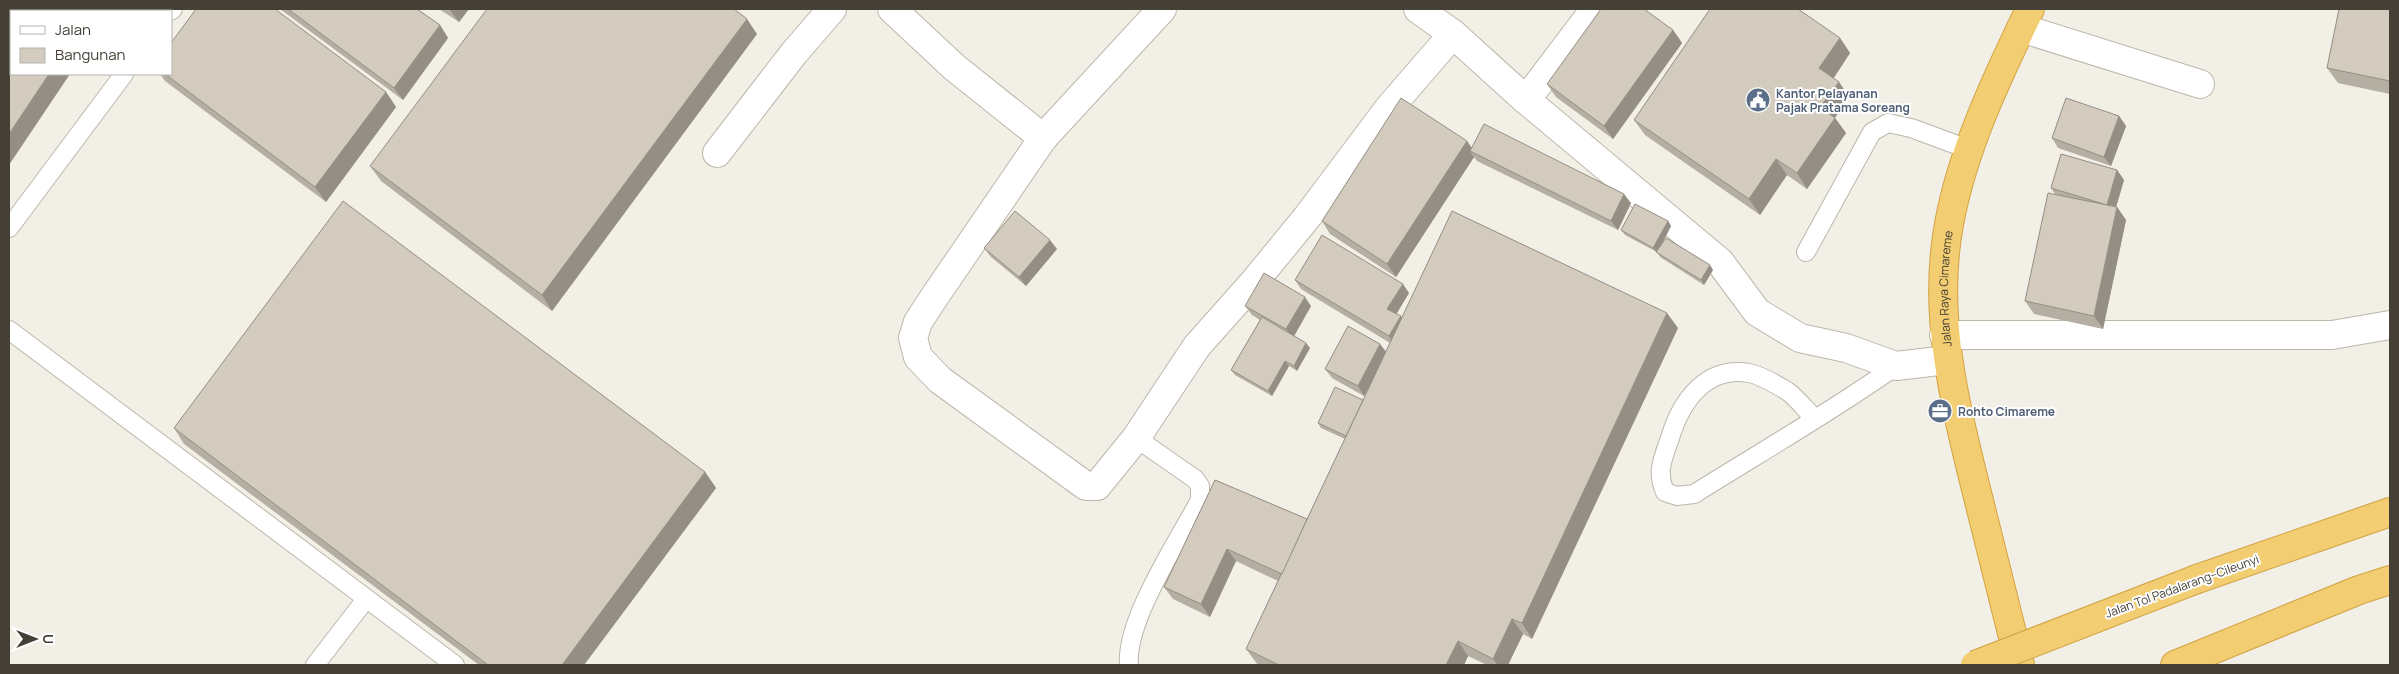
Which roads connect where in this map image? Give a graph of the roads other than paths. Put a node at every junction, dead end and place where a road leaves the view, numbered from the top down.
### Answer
1 (832, 9) edge
2 (892, 9) edge
3 (1162, 9) edge
4 (1418, 9) edge
5 (1593, 10) edge
6 (2026, 19) edge
7 (1453, 34) junction
8 (123, 75) edge
9 (2200, 84) dead end
10 (1526, 100) junction
11 (1043, 138) junction
12 (1968, 149) junction
13 (717, 153) dead end
14 (9, 228) edge
15 (1806, 252) dead end
16 (2390, 325) edge
17 (9, 330) edge
18 (1946, 347) junction
19 (1896, 366) junction
20 (1814, 418) junction
21 (1136, 438) junction
22 (2390, 512) edge
23 (2390, 580) edge
24 (366, 600) junction
25 (315, 665) edge
26 (455, 665) edge
27 (1129, 665) edge
28 (1975, 665) edge
29 (2020, 665) edge
30 (2175, 665) edge

1 - 13 street
2 - 11 street
3 - 11 street
4 - 7 street
5 - 10 street
6 - 9 street
6 - 12 highway, Jalan Raya Cimareme
7 - 10 street
7 - 21 street
8 - 14 lane
10 - 19 street
11 - 21 street
12 - 15 lane
12 - 18 highway, Jalan Raya Cimareme
16 - 18 street
17 - 24 lane
18 - 19 street
18 - 29 highway, Jalan Raya Cimareme
19 - 20 lane
20 - 20 lane
21 - 27 lane
22 - 28 highway, Jalan Tol Padalarang–Cileunyi, bridge
23 - 30 highway
24 - 25 lane
24 - 26 lane

